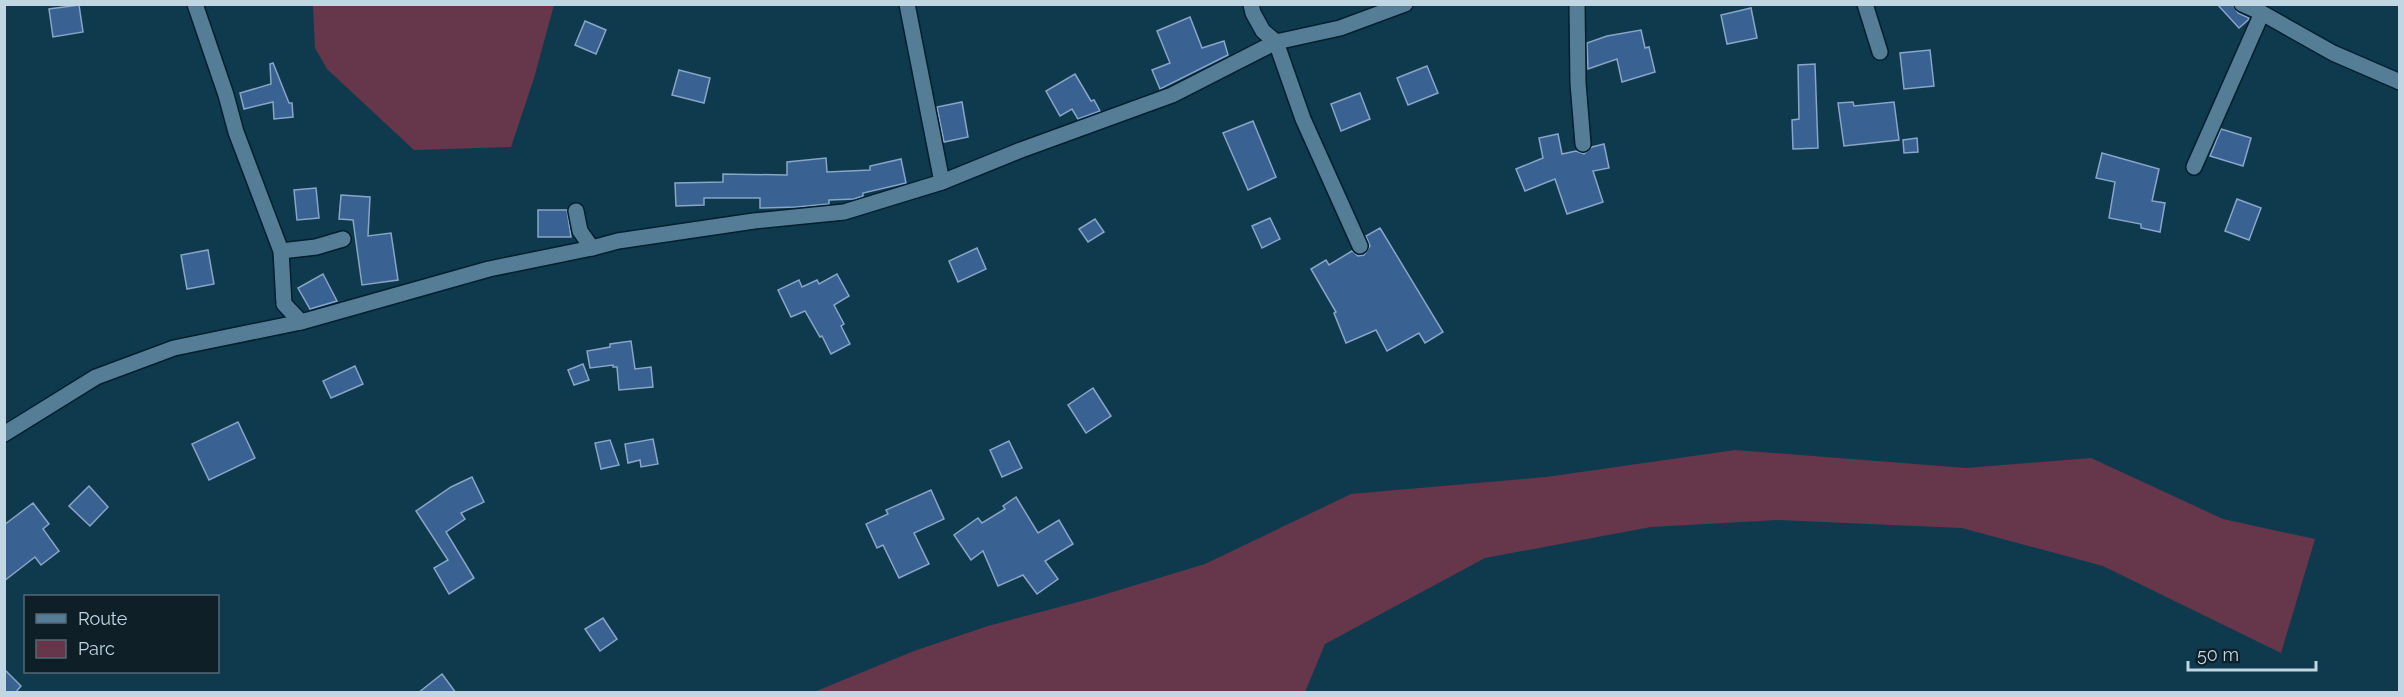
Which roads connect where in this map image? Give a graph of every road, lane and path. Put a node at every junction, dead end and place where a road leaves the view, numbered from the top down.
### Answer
1 (195, 4) edge
2 (907, 4) edge
3 (1251, 4) edge
4 (1406, 4) edge
5 (1577, 4) edge
6 (1865, 4) edge
7 (2242, 4) edge
8 (2262, 13) junction
9 (1276, 42) junction
10 (1880, 52) dead end
11 (2400, 82) edge
12 (1583, 144) dead end
13 (2194, 167) dead end
14 (942, 182) junction
15 (576, 211) dead end
16 (343, 239) dead end
17 (1360, 246) dead end
18 (592, 248) junction
19 (281, 251) junction
20 (301, 322) junction
21 (4, 434) edge

1 - 19 street
2 - 14 street
3 - 9 street
4 - 9 street
5 - 12 street
6 - 10 street
7 - 8 street
8 - 11 street
8 - 13 street
9 - 14 street
9 - 17 street
14 - 18 street
15 - 18 street
16 - 19 street
18 - 20 street
19 - 20 street
20 - 21 street

